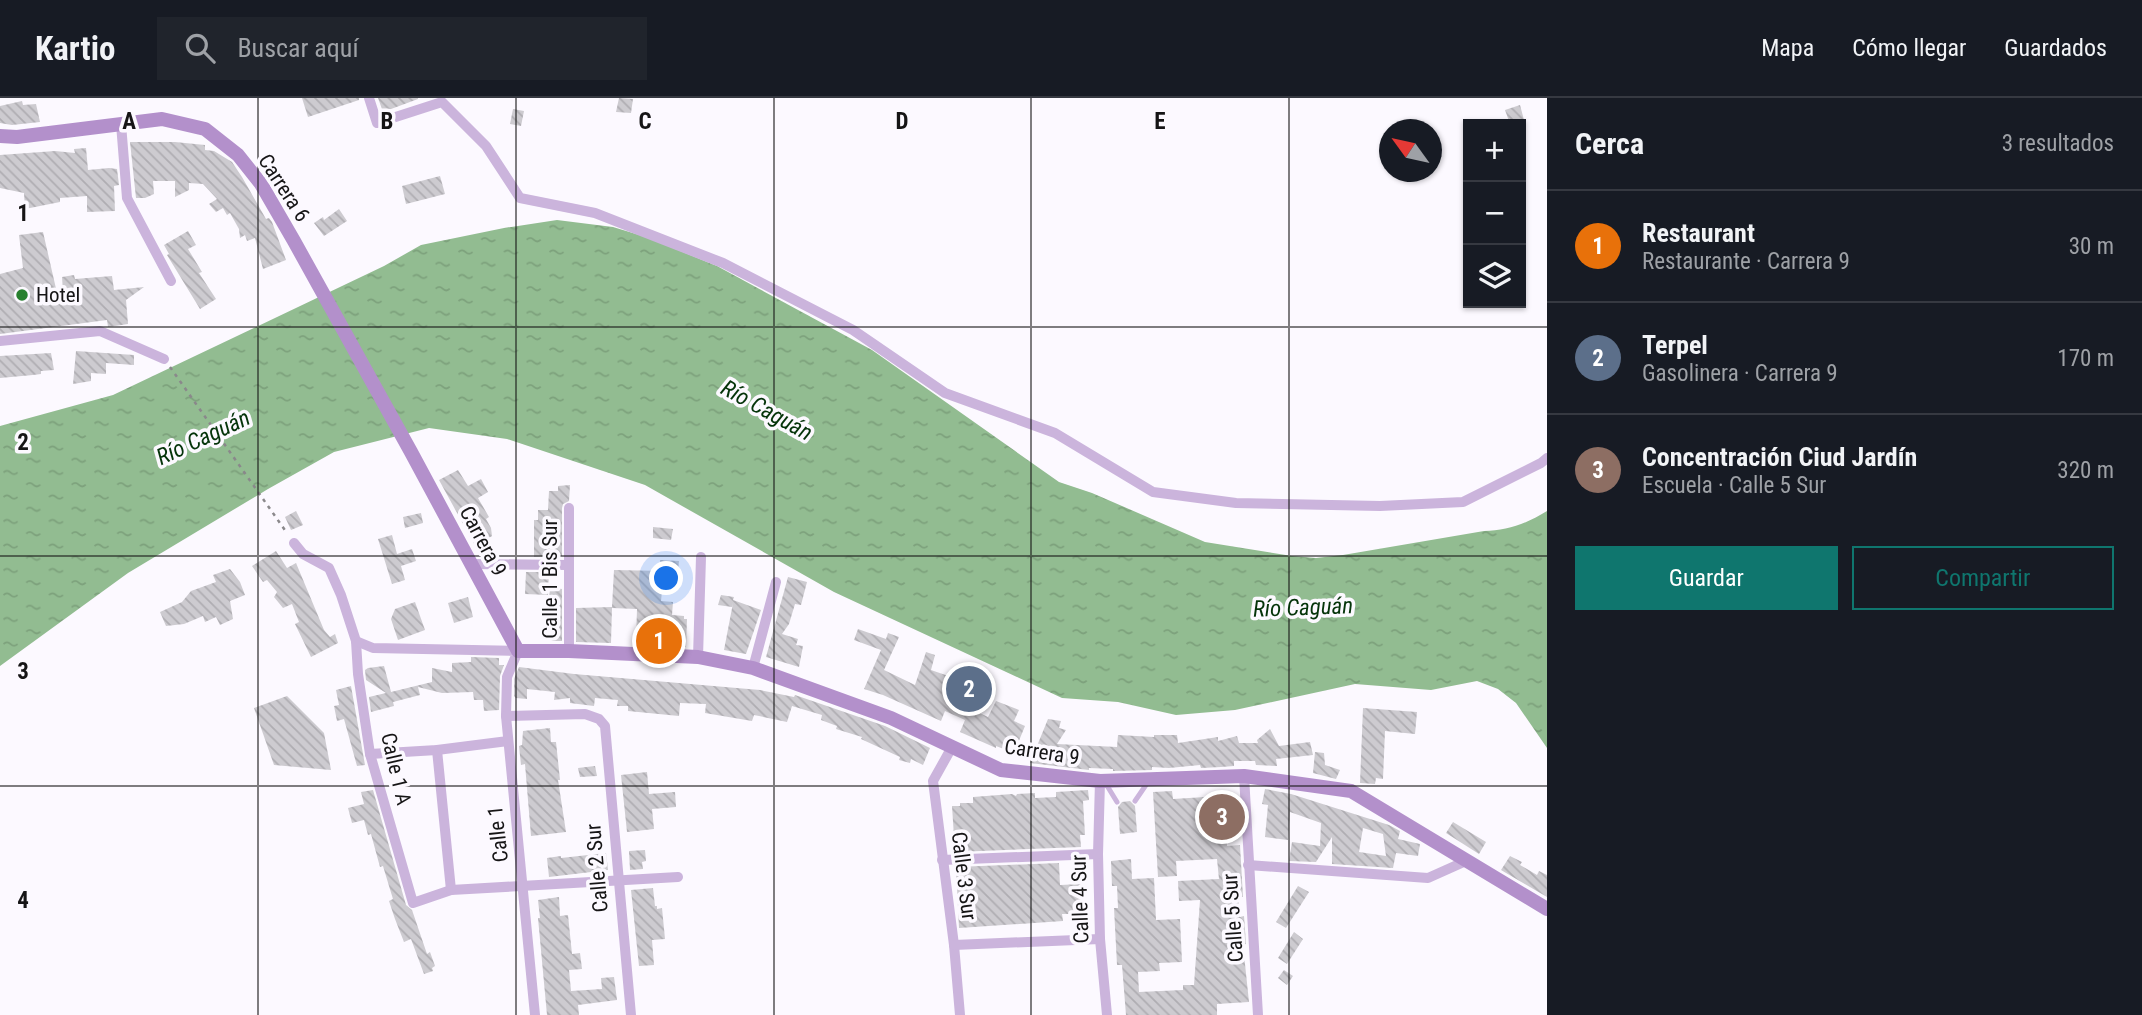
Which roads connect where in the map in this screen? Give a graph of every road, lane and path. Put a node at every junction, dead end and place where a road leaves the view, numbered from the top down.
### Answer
1 (369, 98) edge
2 (121, 124) junction
3 (0, 136) edge
4 (172, 281) dead end
5 (0, 341) edge
6 (164, 359) joint
7 (411, 452) joint
8 (1547, 458) edge
9 (569, 508) dead end
10 (294, 543) joint
11 (701, 557) dead end
12 (472, 565) junction
13 (568, 565) junction
14 (776, 582) dead end
15 (356, 641) junction
16 (518, 651) junction
17 (569, 651) junction
18 (698, 657) junction
19 (753, 668) junction
20 (506, 716) junction
21 (508, 741) junction
22 (952, 747) junction
23 (437, 750) junction
24 (370, 754) junction
25 (1244, 776) junction
26 (1149, 780) junction
27 (1102, 781) junction
28 (1135, 801) dead end
29 (1117, 802) dead end
30 (1098, 854) junction
31 (942, 860) junction
32 (1466, 862) junction
33 (1248, 865) junction
34 (678, 877) dead end
35 (617, 880) junction
36 (523, 886) junction
37 (451, 890) junction
38 (1547, 909) edge
39 (1100, 939) junction
40 (954, 945) junction
41 (535, 1015) edge
42 (631, 1015) edge
43 (960, 1015) edge
44 (1107, 1015) edge
45 (1258, 1015) edge

1 - 8 street
2 - 3 main road, Carrera 6
2 - 4 street
2 - 7 main road, Carrera 6
5 - 6 street
6 - 10 path
7 - 12 main road, Carrera 9
9 - 13 street, Calle 1 Bis Sur
10 - 15 street, Calle 1 A
11 - 18 street
12 - 13 street
12 - 16 main road, Carrera 9
13 - 17 street, Calle 1 Bis Sur
14 - 19 street
15 - 16 street, Carrera 9
15 - 24 street, Calle 1 A
16 - 17 main road, Carrera 9
16 - 20 street, Calle 1
17 - 18 main road, Carrera 9
18 - 19 main road, Carrera 9
19 - 22 main road, Carrera 9
20 - 21 street, Calle 1
20 - 35 street, Calle 2 Sur
21 - 23 street
21 - 36 street, Calle 1
22 - 27 main road, Carrera 9
22 - 31 street, Calle 3 Sur
23 - 24 street
23 - 37 street
24 - 37 street, Calle 1 A
25 - 26 main road, Carrera 9
25 - 32 main road, Carrera 9
25 - 33 street, Calle 5 Sur
26 - 27 main road, Carrera 9
26 - 28 lane
27 - 29 lane
27 - 30 street, Calle 4 Sur
30 - 31 street
30 - 39 street, Calle 4 Sur
31 - 40 street, Calle 3 Sur
32 - 33 street
32 - 38 main road, Carrera 9
33 - 45 street, Calle 5 Sur
34 - 35 street
35 - 36 street
35 - 42 street, Calle 2 Sur
36 - 37 street
36 - 41 street, Calle 1
39 - 40 street
39 - 44 street, Calle 4 Sur
40 - 43 street, Calle 3 Sur

